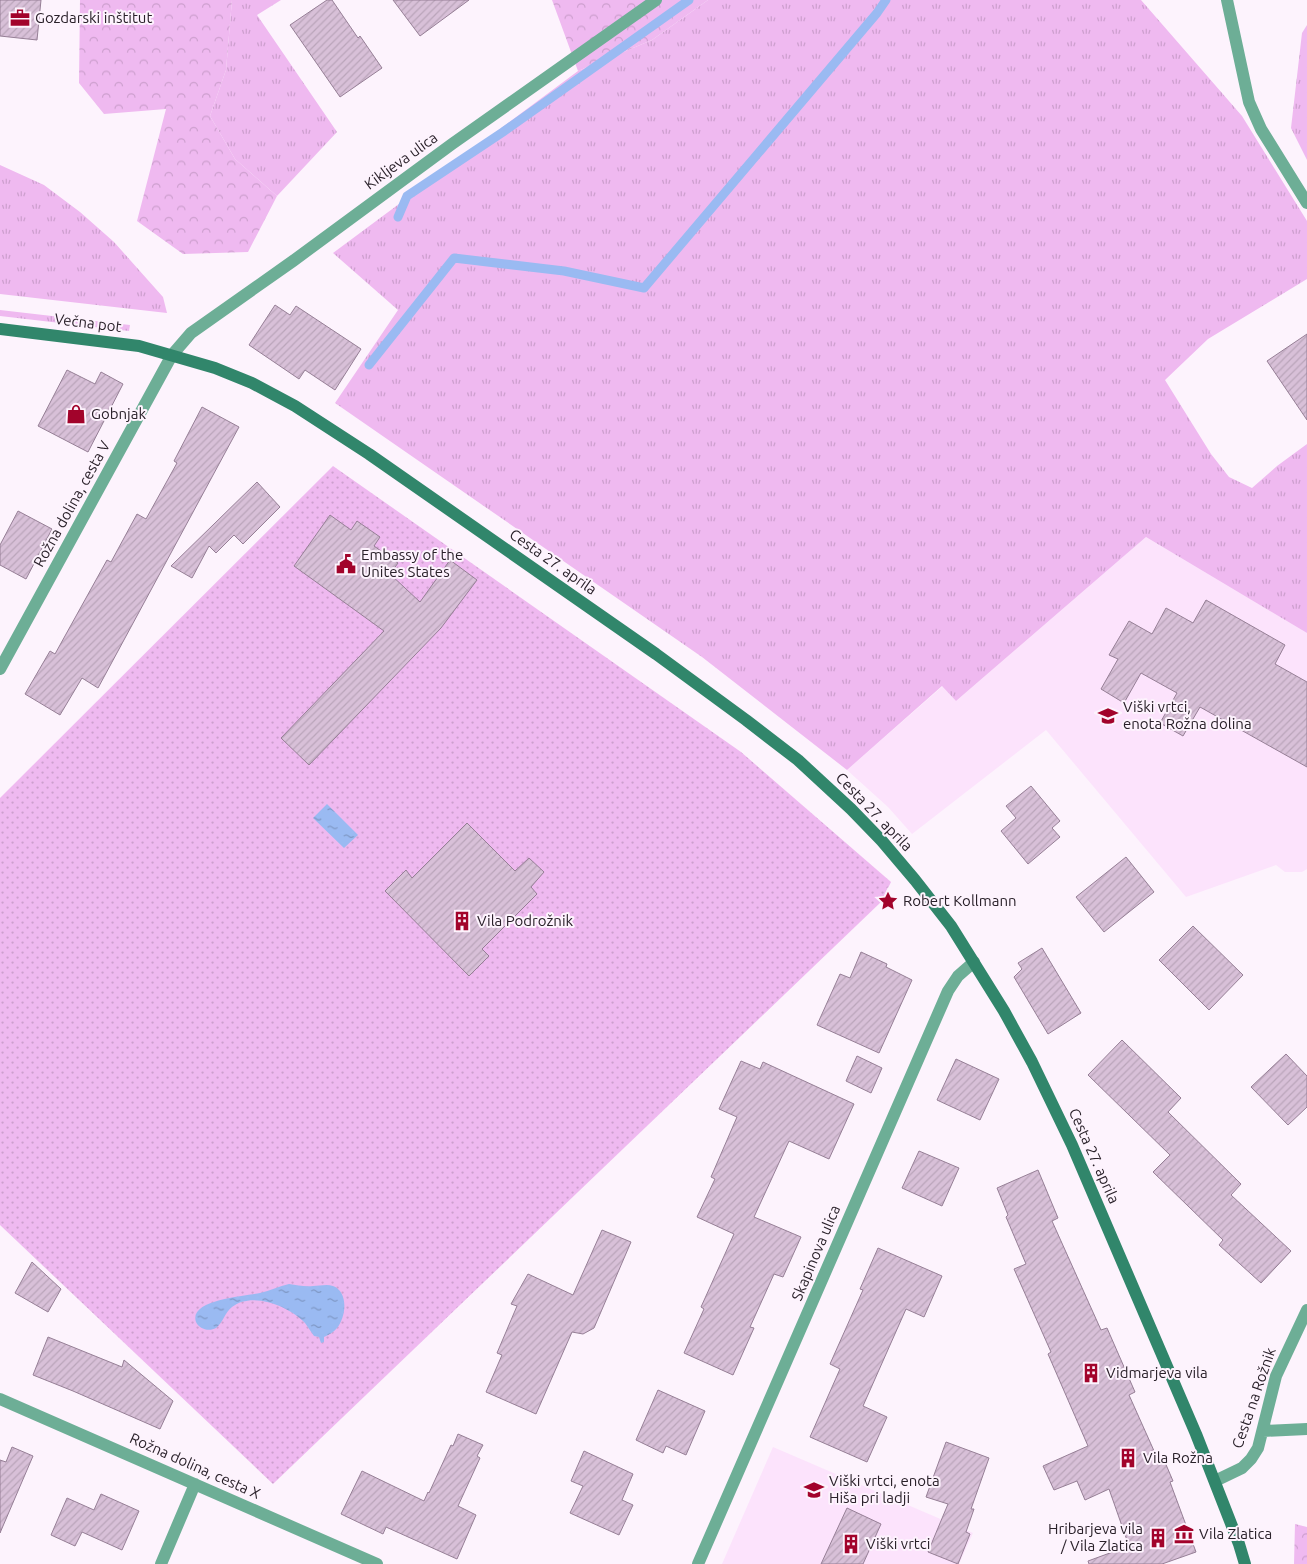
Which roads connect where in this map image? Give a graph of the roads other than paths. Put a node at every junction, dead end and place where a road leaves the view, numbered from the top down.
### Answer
1 (656, 0) edge
2 (1227, 0) edge
3 (1307, 203) edge
4 (0, 329) edge
5 (172, 355) junction
6 (0, 669) edge
7 (974, 962) junction
8 (1307, 1310) edge
9 (0, 1399) edge
10 (1307, 1429) edge
11 (1263, 1431) junction
12 (1215, 1481) junction
13 (195, 1484) junction
14 (161, 1564) edge
15 (376, 1564) edge
16 (698, 1564) edge
17 (1245, 1564) edge

1 - 5 street, Kikljeva ulica
2 - 3 street
4 - 5 main road, Večna pot
5 - 6 street, Rožna dolina, cesta V
5 - 7 main road, Cesta 27. aprila
7 - 12 main road, Cesta 27. aprila
7 - 16 street, Skapinova ulica
8 - 11 street, Cesta na Rožnik
9 - 13 street, Rožna dolina, cesta X
10 - 11 street
11 - 12 street, Cesta na Rožnik
12 - 17 main road, Cesta 27. aprila
13 - 14 street
13 - 15 street, Rožna dolina, cesta X

